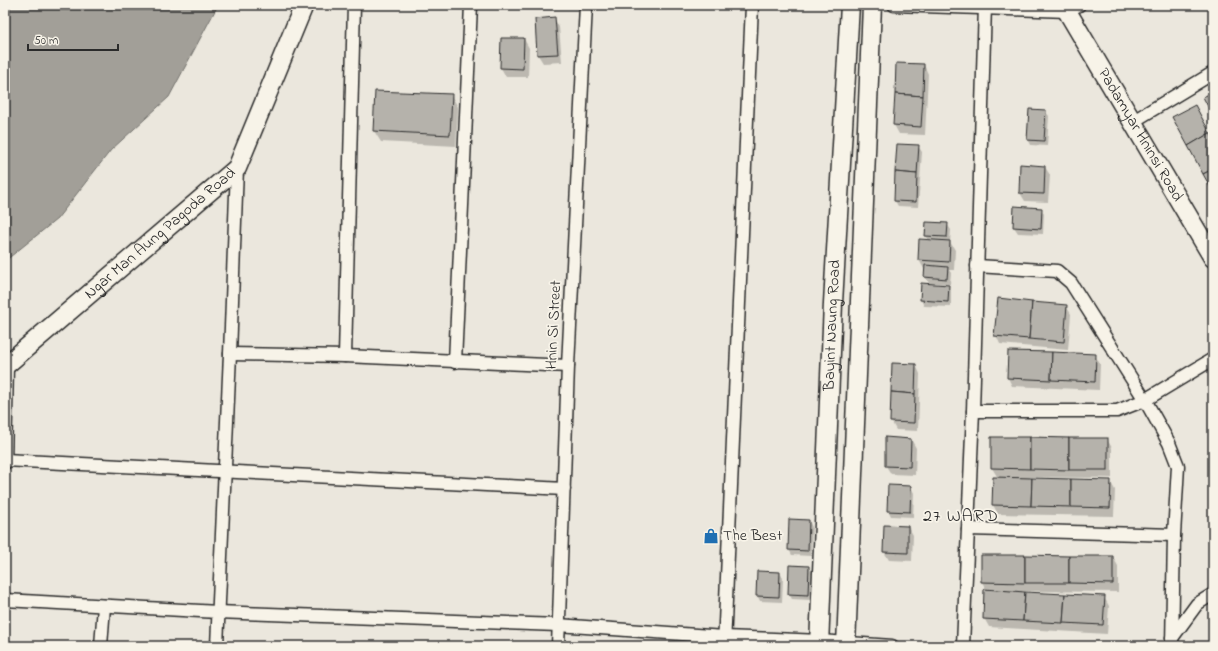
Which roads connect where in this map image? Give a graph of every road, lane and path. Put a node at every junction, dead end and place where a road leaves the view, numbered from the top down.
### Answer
1 (304, 5) edge
2 (354, 5) edge
3 (471, 5) edge
4 (586, 5) edge
5 (752, 5) edge
6 (850, 5) edge
7 (872, 5) edge
8 (894, 5) edge
9 (985, 7) edge
10 (1073, 8) edge
11 (1213, 73) edge
12 (1132, 122) junction
13 (237, 168) junction
14 (1213, 258) edge
15 (977, 266) junction
16 (230, 354) junction
17 (345, 356) junction
18 (831, 358) junction
19 (857, 360) junction
20 (1213, 360) edge
21 (455, 362) junction
22 (6, 365) edge
23 (568, 366) junction
24 (1145, 400) junction
25 (973, 411) junction
26 (5, 462) edge
27 (225, 472) junction
28 (564, 489) junction
29 (968, 529) junction
30 (1174, 534) junction
31 (1213, 594) edge
32 (5, 600) edge
33 (104, 606) junction
34 (218, 612) junction
35 (558, 625) junction
36 (724, 642) edge
37 (1172, 642) edge
38 (820, 644) edge
39 (846, 645) edge
40 (101, 646) edge
41 (217, 646) edge
42 (558, 646) edge
43 (892, 646) edge
44 (963, 646) edge

1 - 13 main road, Ngar Man Aung Pagoda Road
2 - 17 street
3 - 21 street
4 - 23 street, Hnin Si Street
5 - 36 street
6 - 18 main road, Bayint Naung Road
7 - 19 main road, Bayint Naung Road
8 - 9 street
9 - 10 street
9 - 15 street
10 - 12 main road, Padamyar Hninsi Road
11 - 12 street
12 - 14 main road, Padamyar Hninsi Road
13 - 16 street
13 - 22 main road, Ngar Man Aung Pagoda Road
15 - 24 street
15 - 25 street
16 - 17 street
16 - 27 street
17 - 21 street
18 - 19 main road
18 - 38 main road, Bayint Naung Road
19 - 39 main road, Bayint Naung Road
20 - 24 street
21 - 23 street
22 - 26 street
23 - 28 street, Hnin Si Street
24 - 25 street
24 - 30 street
25 - 29 street
26 - 27 street
27 - 28 street
27 - 34 street
28 - 35 street, Hnin Si Street
29 - 30 street
29 - 44 street
30 - 37 street
31 - 37 street
32 - 33 street
33 - 34 street
33 - 40 street
34 - 35 street
34 - 41 street
35 - 36 street
35 - 42 street, Hnin Si Street
36 - 38 street
38 - 39 street
39 - 43 street

